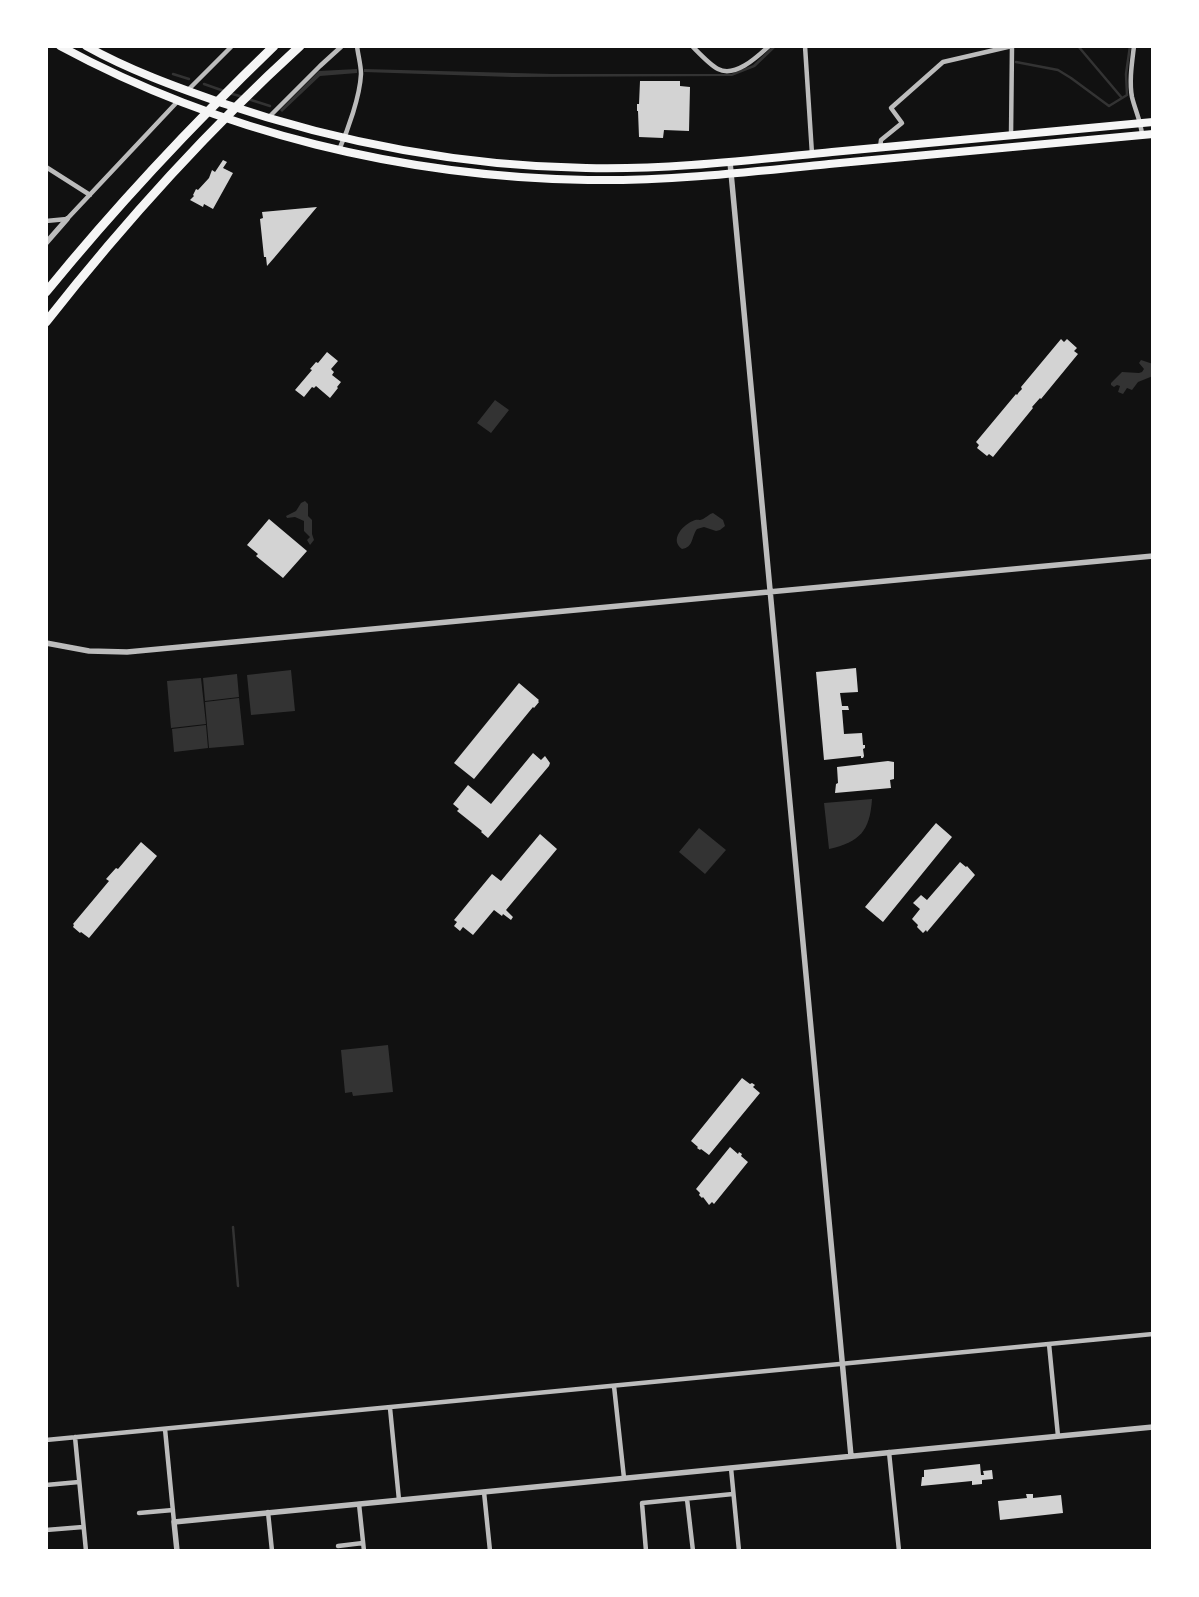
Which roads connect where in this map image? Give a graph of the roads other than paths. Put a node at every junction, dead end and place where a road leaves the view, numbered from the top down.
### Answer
1 (60, 46) edge
2 (86, 46) edge
3 (232, 46) edge
4 (274, 46) edge
5 (300, 46) edge
6 (342, 46) edge
7 (357, 46) edge
8 (692, 46) edge
9 (768, 46) edge
10 (805, 46) edge
11 (1012, 46) edge
12 (1134, 46) edge
13 (187, 91) junction
14 (178, 100) junction
15 (268, 118) junction
16 (1153, 122) edge
17 (1141, 123) junction
18 (1153, 134) edge
19 (1142, 135) junction
20 (1010, 136) junction
21 (344, 138) junction
22 (880, 148) junction
23 (339, 150) junction
24 (812, 154) junction
25 (730, 162) junction
26 (46, 167) edge
27 (731, 174) junction
28 (90, 195) junction
29 (67, 219) junction
30 (46, 221) edge
31 (46, 243) edge
32 (46, 292) edge
33 (46, 322) edge
34 (1153, 556) edge
35 (770, 592) junction
36 (46, 643) edge
37 (1153, 1334) edge
38 (1049, 1344) junction
39 (842, 1364) junction
40 (614, 1386) junction
41 (390, 1408) junction
42 (1153, 1427) edge
43 (164, 1429) junction
44 (1058, 1436) junction
45 (74, 1438) junction
46 (46, 1440) edge
47 (889, 1452) junction
48 (851, 1456) junction
49 (731, 1468) junction
50 (624, 1478) junction
51 (79, 1482) junction
52 (46, 1486) edge
53 (484, 1492) junction
54 (733, 1494) junction
55 (687, 1499) junction
56 (399, 1500) junction
57 (360, 1504) junction
58 (173, 1510) junction
59 (268, 1512) junction
60 (139, 1513) dead end
61 (174, 1522) junction
62 (83, 1527) junction
63 (46, 1530) edge
64 (363, 1543) junction
65 (338, 1546) dead end
66 (86, 1551) edge
67 (177, 1551) edge
68 (272, 1551) edge
69 (364, 1551) edge
70 (490, 1551) edge
71 (646, 1551) edge
72 (692, 1551) edge
73 (739, 1551) edge
74 (899, 1551) edge

1 - 14 highway
2 - 13 highway
3 - 13 street
4 - 32 highway
5 - 33 highway
6 - 15 street
7 - 21 street
8 - 9 street
10 - 24 street
11 - 20 street
11 - 22 street
12 - 17 street
13 - 14 street
13 - 15 highway
14 - 23 highway
14 - 28 street
15 - 21 highway
16 - 17 highway
17 - 19 street
17 - 20 highway
18 - 19 highway
19 - 27 highway
20 - 22 highway
21 - 23 street
21 - 25 highway
22 - 24 highway
23 - 27 highway
24 - 25 highway
25 - 27 street
26 - 28 street
27 - 35 street
28 - 29 street
29 - 30 street
29 - 31 street
34 - 35 street
35 - 36 street
35 - 39 street
37 - 38 street
38 - 39 street
38 - 44 street
39 - 40 street
39 - 48 street
40 - 41 street
40 - 50 street
41 - 43 street
41 - 56 street
42 - 44 street
43 - 45 street
43 - 58 street
44 - 47 street
45 - 46 street
45 - 51 street
47 - 48 street
47 - 74 street
48 - 49 street
49 - 50 street
49 - 54 street
50 - 53 street
51 - 52 street
51 - 62 street
53 - 56 street
53 - 70 street
54 - 55 street
54 - 73 street
55 - 71 street
55 - 72 street
56 - 57 street
57 - 59 street
57 - 64 street
58 - 60 street
58 - 61 street
59 - 61 street
59 - 68 street
61 - 67 street
62 - 63 street
62 - 66 street
64 - 65 street
64 - 69 street

